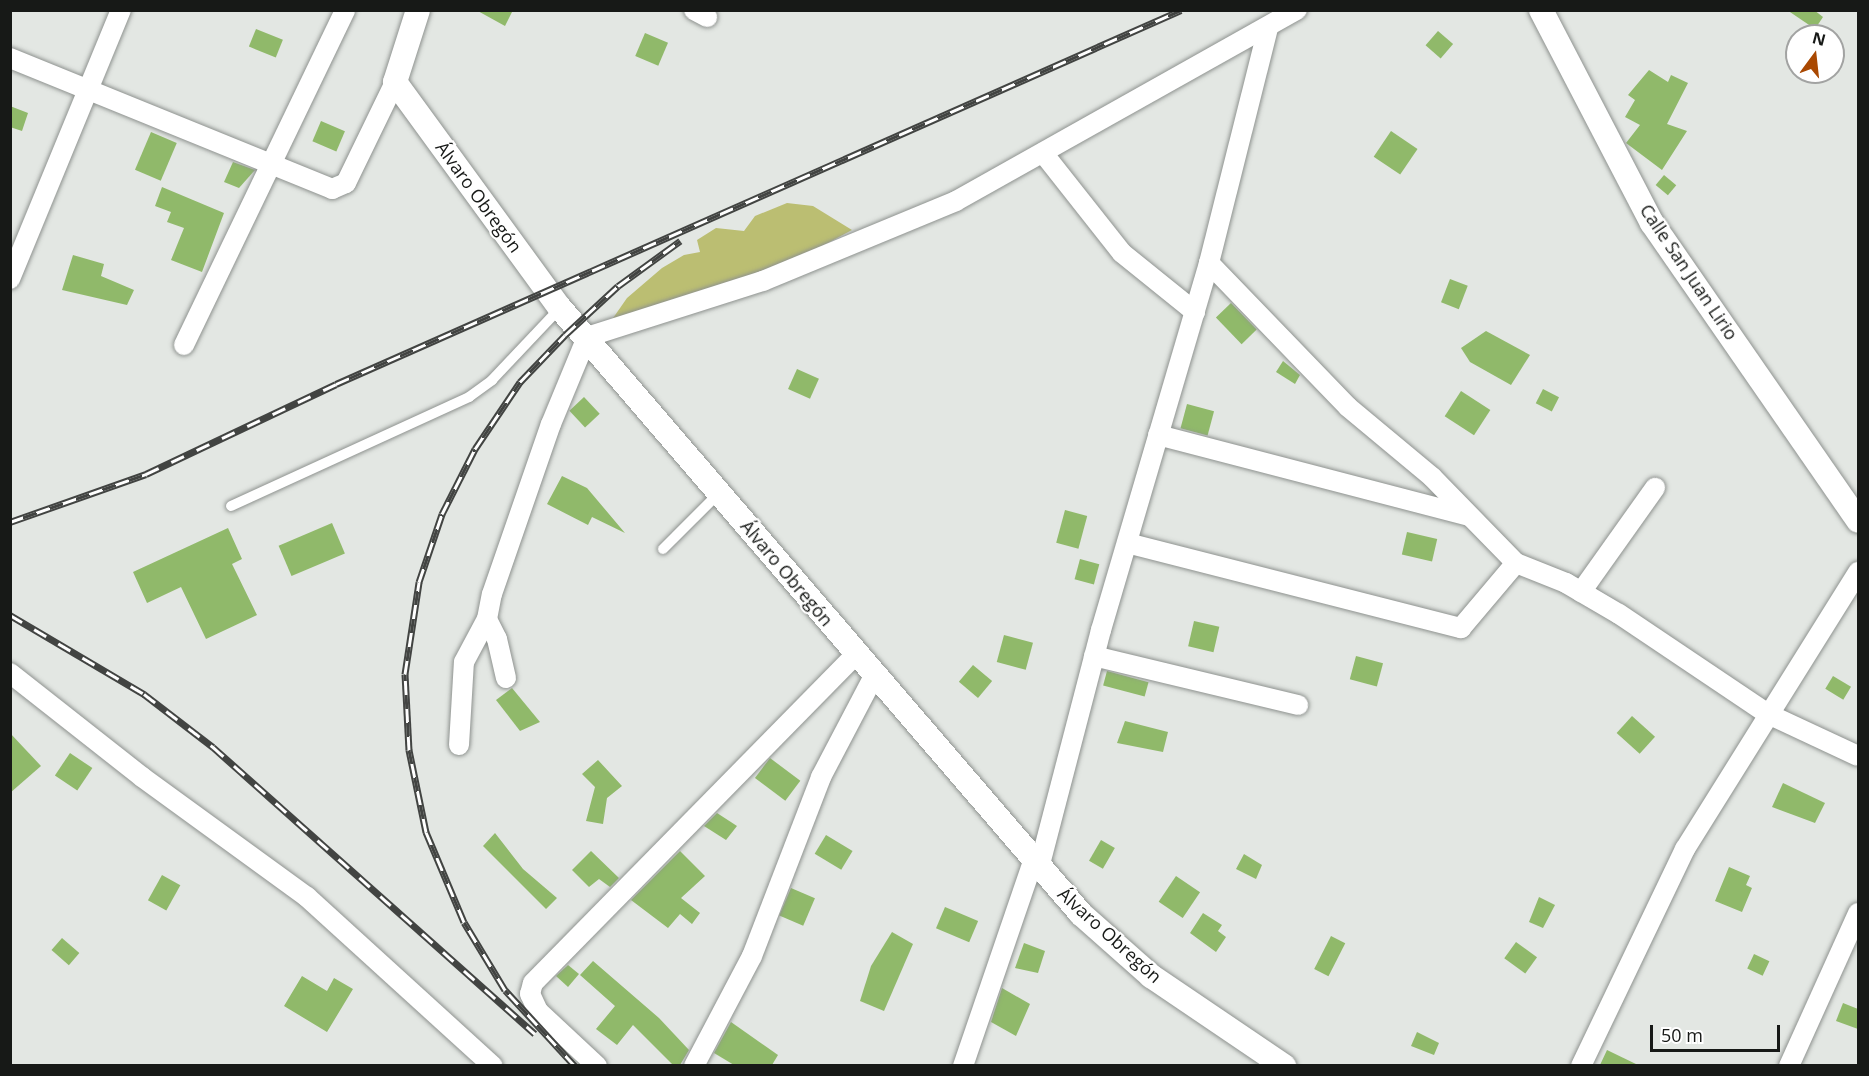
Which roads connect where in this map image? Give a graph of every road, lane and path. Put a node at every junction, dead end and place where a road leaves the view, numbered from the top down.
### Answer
1 (121, 10) edge
2 (345, 10) edge
3 (418, 10) edge
4 (1298, 10) edge
5 (1541, 10) edge
6 (1268, 28) junction
7 (10, 58) edge
8 (395, 82) junction
9 (90, 89) junction
10 (1043, 153) junction
11 (271, 163) junction
12 (1209, 263) junction
13 (10, 279) edge
14 (560, 308) junction
15 (1195, 312) junction
16 (587, 337) junction
17 (184, 345) dead end
18 (1158, 435) junction
19 (1655, 488) dead end
20 (719, 493) junction
21 (231, 506) dead end
22 (1470, 516) junction
23 (1858, 521) edge
24 (1127, 543) junction
25 (663, 549) dead end
26 (1516, 563) junction
27 (1858, 572) edge
28 (1581, 592) junction
29 (488, 619) junction
30 (856, 654) junction
31 (1094, 656) junction
32 (10, 674) edge
33 (874, 676) junction
34 (506, 678) dead end
35 (1298, 705) dead end
36 (1768, 714) junction
37 (459, 745) dead end
38 (1858, 756) edge
39 (1036, 864) junction
40 (1858, 913) edge
41 (493, 1065) edge
42 (597, 1065) edge
43 (694, 1065) edge
44 (963, 1065) edge
45 (1284, 1065) edge
46 (1581, 1065) edge
47 (1790, 1065) edge

1 - 9 street
2 - 11 street
3 - 8 street
4 - 6 street
5 - 23 street, Calle San Juan Lirio
6 - 10 street
6 - 12 street
7 - 9 street
8 - 11 street
8 - 14 street, Álvaro Obregón
9 - 11 street
9 - 13 street
10 - 15 street
10 - 16 street
11 - 17 street
12 - 15 street
12 - 22 street
14 - 16 street, Álvaro Obregón
14 - 21 lane
15 - 18 street
16 - 20 street, Álvaro Obregón
16 - 29 street
18 - 22 street
18 - 24 street
19 - 28 street
20 - 25 lane
20 - 30 street, Álvaro Obregón
22 - 26 street
24 - 26 street
24 - 31 street
26 - 28 street
27 - 36 street
28 - 36 street
29 - 34 street
29 - 37 street
30 - 33 street, Álvaro Obregón
30 - 42 street
31 - 35 street
31 - 39 street
32 - 41 street
33 - 39 street, Álvaro Obregón
33 - 43 street
36 - 38 street
36 - 46 street
39 - 44 street
39 - 45 street, Álvaro Obregón
40 - 47 street

